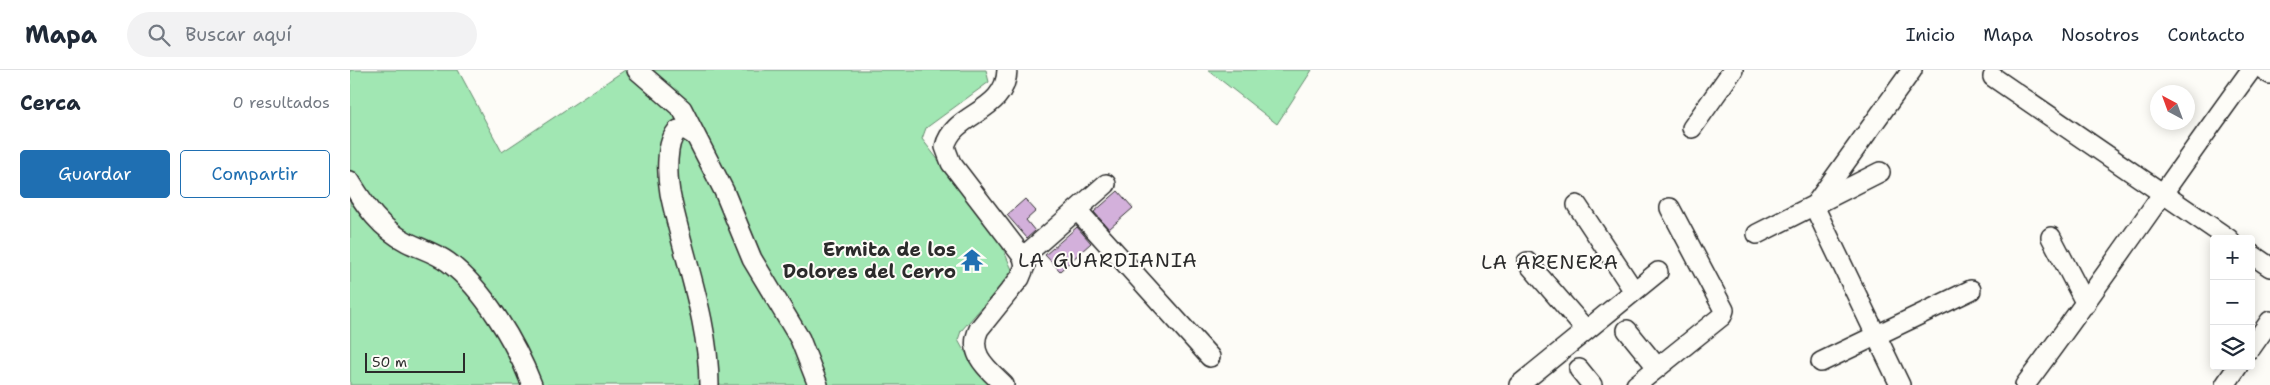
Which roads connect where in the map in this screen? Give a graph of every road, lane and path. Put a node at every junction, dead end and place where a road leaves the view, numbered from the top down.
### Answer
1 (637, 70) edge
2 (1007, 70) edge
3 (1733, 70) edge
4 (1912, 70) edge
5 (2251, 70) edge
6 (2264, 70) edge
7 (2270, 74) edge
8 (1993, 77) dead end
9 (1692, 128) dead end
10 (694, 135) junction
11 (1880, 172) dead end
12 (350, 181) edge
13 (1106, 184) dead end
14 (2162, 192) junction
15 (1577, 205) dead end
16 (1814, 206) junction
17 (1670, 208) dead end
18 (1077, 210) junction
19 (1757, 234) dead end
20 (2222, 235) edge
21 (2051, 237) dead end
22 (1023, 257) junction
23 (2255, 257) edge
24 (1527, 262) dead end
25 (2270, 267) edge
26 (1658, 272) dead end
27 (1971, 290) dead end
28 (1634, 291) junction
29 (2086, 304) junction
30 (2270, 321) edge
31 (1586, 330) junction
32 (1627, 330) dead end
33 (1877, 336) junction
34 (2255, 342) edge
35 (1210, 357) dead end
36 (1821, 362) dead end
37 (1657, 367) junction
38 (1579, 369) dead end
39 (2235, 370) edge
40 (532, 385) edge
41 (709, 385) edge
42 (818, 385) edge
43 (1004, 385) edge
44 (1519, 385) edge
45 (1592, 385) edge
46 (1636, 385) edge
47 (1900, 385) edge
48 (2026, 385) edge
49 (2225, 385) edge

1 - 10 street
2 - 22 street
3 - 9 street
4 - 16 street
5 - 14 street
6 - 7 street
8 - 14 street
10 - 41 street
10 - 42 street
11 - 16 street
12 - 40 street
13 - 18 street
14 - 20 street
14 - 29 street
15 - 28 street
16 - 19 street
16 - 33 street
17 - 37 street
18 - 22 street
18 - 35 street
21 - 29 street
22 - 43 street
23 - 25 street
24 - 31 street
26 - 28 street
27 - 33 street
28 - 31 street
29 - 48 street
30 - 34 street
31 - 44 street
32 - 37 street
33 - 36 street
33 - 47 street
37 - 46 street
38 - 45 street
39 - 49 street

